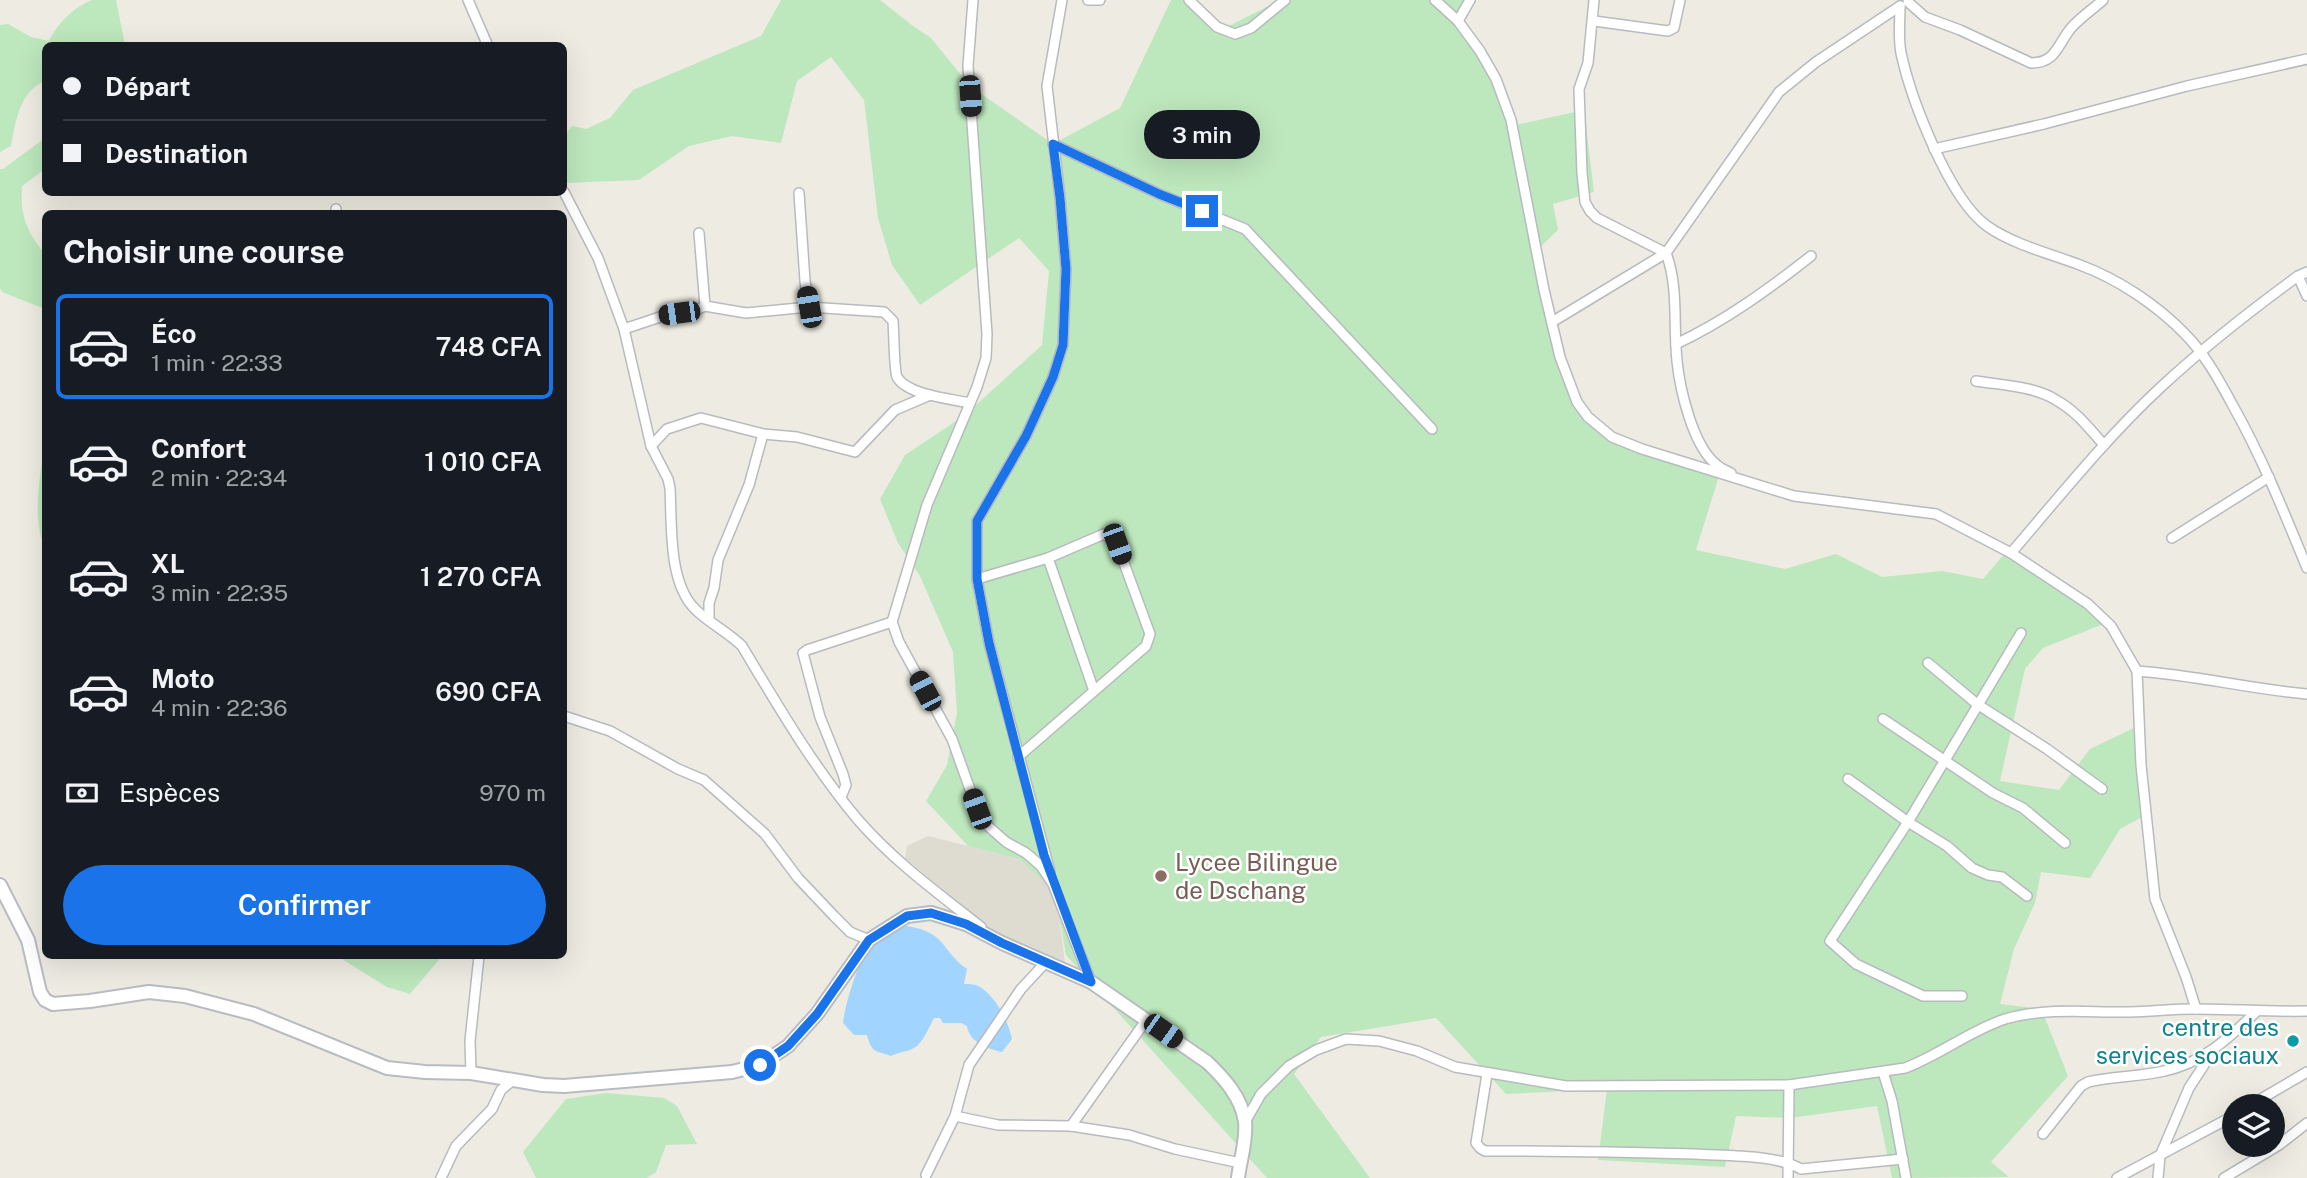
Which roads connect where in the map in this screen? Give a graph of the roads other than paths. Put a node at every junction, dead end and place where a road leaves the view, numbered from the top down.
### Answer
1 (468, 0) edge
2 (973, 0) edge
3 (1062, 0) edge
4 (1088, 0) edge
5 (1100, 0) edge
6 (1181, 0) edge
7 (1190, 0) edge
8 (1285, 0) edge
9 (1435, 0) edge
10 (1470, 0) edge
11 (1594, 0) edge
12 (1680, 0) edge
13 (2103, 0) edge
14 (1903, 2) edge
15 (1458, 21) junction
16 (1594, 21) junction
17 (486, 42) edge
18 (2307, 60) edge
19 (1053, 144) junction
20 (1934, 149) junction
21 (799, 193) dead end
22 (566, 196) edge
23 (699, 233) dead end
24 (1666, 253) junction
25 (1811, 256) dead end
26 (2303, 274) edge
27 (2307, 296) edge
28 (705, 306) junction
29 (809, 307) junction
30 (1552, 323) junction
31 (624, 329) junction
32 (1676, 344) junction
33 (2200, 353) junction
34 (1976, 381) dead end
35 (930, 396) junction
36 (970, 402) junction
37 (1432, 429) dead end
38 (763, 434) junction
39 (2104, 445) junction
40 (651, 446) junction
41 (2269, 477) junction
42 (1740, 479) junction
43 (2172, 538) dead end
44 (2011, 553) junction
45 (1048, 558) junction
46 (2307, 568) edge
47 (977, 579) junction
48 (709, 619) junction
49 (892, 622) junction
50 (2021, 633) dead end
51 (1927, 663) dead end
52 (2137, 671) junction
53 (1094, 691) junction
54 (2307, 694) edge
55 (1977, 704) junction
56 (567, 717) edge
57 (1883, 719) dead end
58 (1018, 757) junction
59 (1944, 762) junction
60 (1847, 779) dead end
61 (2102, 789) dead end
62 (841, 797) junction
63 (1908, 822) junction
64 (2065, 843) dead end
65 (1053, 884) junction
66 (0, 885) edge
67 (2027, 896) dead end
68 (869, 940) junction
69 (1002, 943) junction
70 (479, 959) edge
71 (1047, 961) junction
72 (1091, 982) junction
73 (1962, 996) dead end
74 (2196, 1009) junction
75 (2307, 1011) edge
76 (2256, 1012) junction
77 (1147, 1019) junction
78 (2216, 1047) junction
79 (1883, 1072) junction
80 (2307, 1072) edge
81 (471, 1073) junction
82 (1487, 1074) junction
83 (513, 1080) junction
84 (1789, 1085) junction
85 (2269, 1094) edge
86 (955, 1116) junction
87 (1245, 1122) junction
88 (2222, 1122) edge
89 (2307, 1123) edge
90 (1070, 1126) junction
91 (2043, 1134) dead end
92 (2160, 1156) junction
93 (1903, 1159) junction
94 (451, 1161) junction
95 (1788, 1162) junction
96 (1240, 1163) junction
97 (926, 1175) dead end
98 (441, 1178) edge
99 (450, 1178) edge
100 (1238, 1178) edge
101 (1788, 1178) edge
102 (1906, 1178) edge
103 (2117, 1178) edge
104 (2158, 1178) edge
105 (2224, 1178) edge

1 - 17 street
2 - 36 street
3 - 19 street
4 - 5 street
6 - 7 street
7 - 8 street
9 - 15 street
10 - 15 street
11 - 16 street
12 - 16 street
13 - 14 street
14 - 20 street
14 - 24 street
15 - 30 street
16 - 24 street
18 - 20 street
19 - 37 street
19 - 47 street
20 - 33 street
21 - 29 street
22 - 31 street
23 - 28 street
24 - 30 street
24 - 32 street
25 - 32 street
26 - 27 street
26 - 33 street
28 - 29 street
28 - 31 street
29 - 35 street
30 - 42 street
31 - 40 street
32 - 42 street
33 - 39 street
33 - 41 street
34 - 39 street
35 - 36 street
35 - 38 street
36 - 49 street
38 - 40 street
38 - 48 street
39 - 44 street
40 - 48 street
41 - 43 street
41 - 46 street
42 - 44 street
44 - 52 street
45 - 47 street
45 - 53 street
45 - 53 street
47 - 58 street
48 - 62 street
49 - 62 street
49 - 65 street
50 - 55 street
51 - 55 street
52 - 54 street
52 - 74 street
53 - 58 street
55 - 59 street
55 - 61 street
56 - 68 street
57 - 59 street
58 - 65 street
59 - 63 street
59 - 64 street
60 - 63 street
62 - 69 street
63 - 67 street
63 - 73 street
65 - 72 street
66 - 81 street
68 - 69 street
68 - 83 street
69 - 71 street
70 - 81 street
71 - 72 street
71 - 86 street
72 - 77 street
74 - 76 street
74 - 79 street
75 - 76 street
76 - 78 street
77 - 87 street
77 - 90 street
78 - 91 street
78 - 92 street
79 - 84 street
79 - 93 street
80 - 85 street
81 - 83 street
82 - 84 street
82 - 87 street
82 - 95 street
83 - 94 street
84 - 95 street
86 - 90 street
86 - 97 street
87 - 96 street
88 - 92 street
89 - 105 street
90 - 96 street
92 - 103 street
92 - 104 street
93 - 95 street
93 - 102 street
94 - 98 street
94 - 99 street
95 - 101 street
96 - 100 street

